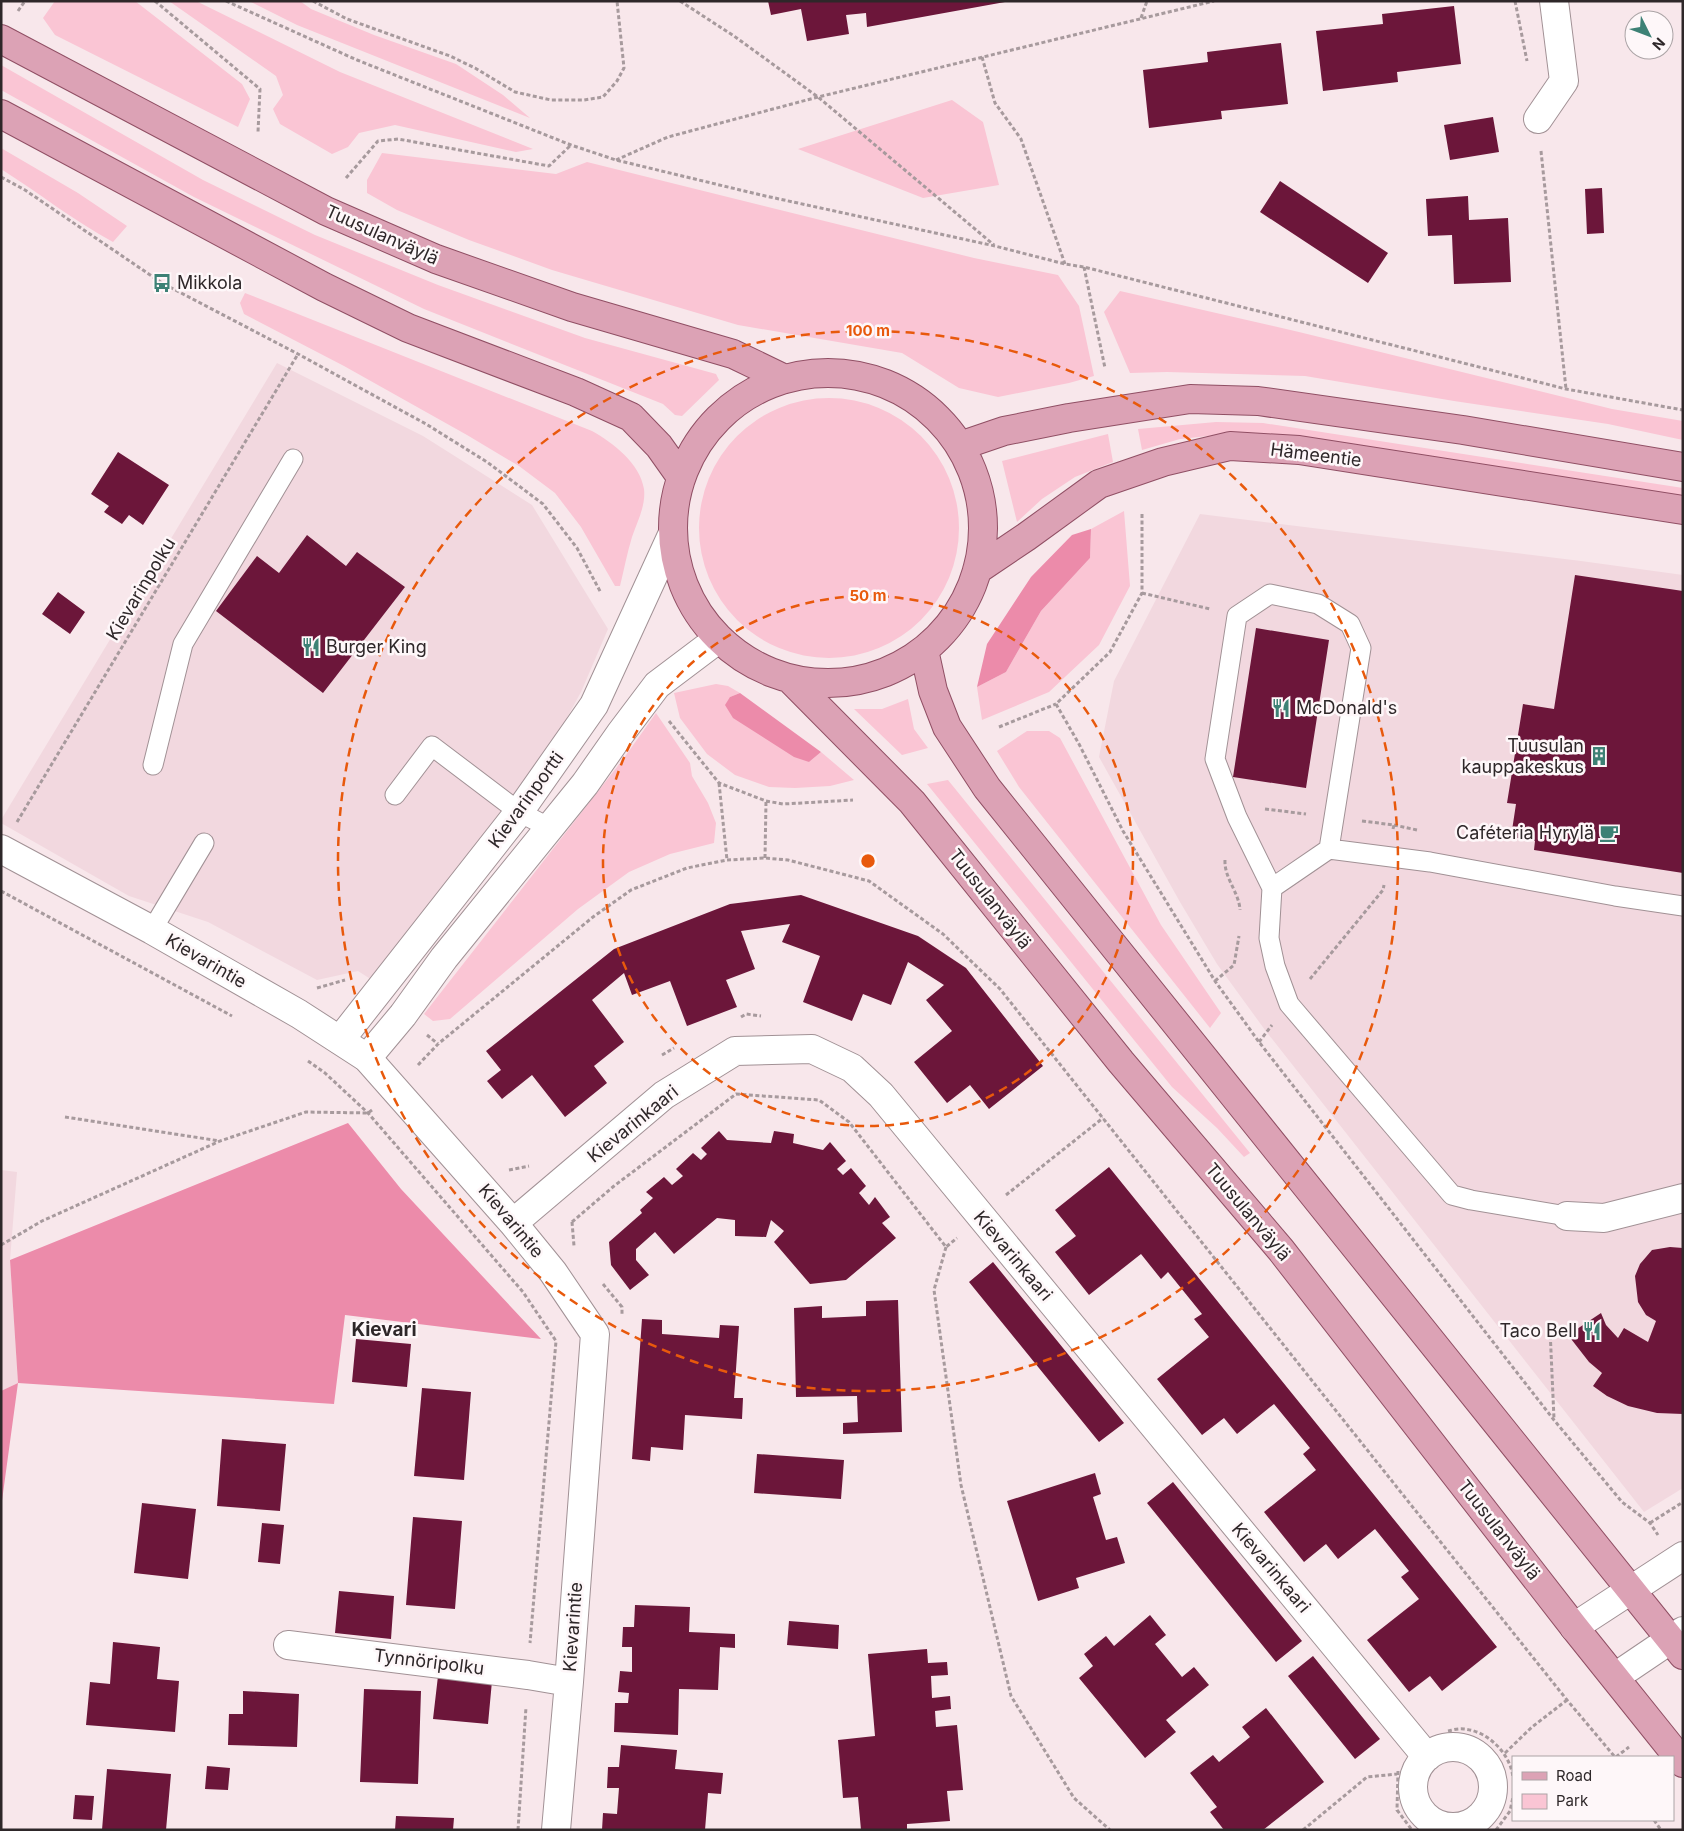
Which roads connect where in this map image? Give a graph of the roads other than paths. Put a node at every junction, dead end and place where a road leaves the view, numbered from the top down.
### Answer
1 (1554, 1) edge
2 (1, 39) edge
3 (1, 114) edge
4 (1538, 119) road end
5 (784, 378) junction
6 (960, 446) junction
7 (293, 459) dead end
8 (1683, 467) edge
9 (681, 477) junction
10 (1683, 510) edge
11 (672, 535) junction
12 (977, 570) junction
13 (718, 639) junction
14 (924, 650) junction
15 (791, 680) junction
16 (153, 764) dead end
17 (394, 795) dead end
18 (519, 812) junction
19 (550, 828) junction
20 (204, 843) dead end
21 (1, 849) edge
22 (1329, 849) junction
23 (1272, 888) junction
24 (1683, 906) edge
25 (152, 930) junction
26 (340, 1040) junction
27 (367, 1058) junction
28 (1683, 1198) edge
29 (1566, 1216) joint
30 (513, 1223) junction
31 (1683, 1556) edge
32 (1629, 1591) junction
33 (1574, 1626) junction
34 (1679, 1642) edge
35 (288, 1645) dead end
36 (1615, 1677) junction
37 (569, 1682) junction
38 (1427, 1757) dead end
39 (1683, 1763) edge
40 (556, 1830) edge

1 - 4 street
2 - 5 main road, Tuusulanväylä
3 - 9 main road
5 - 6 main road
5 - 9 main road
6 - 8 main road
6 - 12 main road
7 - 16 lane
9 - 11 main road
10 - 12 main road, Hämeentie
11 - 13 main road
11 - 18 street, Kievarinportti
12 - 14 main road
13 - 15 main road
13 - 19 street, Kievarinportti
14 - 15 main road
14 - 32 main road
15 - 33 main road, Tuusulanväylä
17 - 18 lane
18 - 19 lane
18 - 26 street, Kievarinportti
19 - 27 street, Kievarinportti
20 - 25 lane
21 - 25 street, Kievarintie
22 - 23 lane
22 - 23 lane
22 - 24 lane
23 - 29 lane
25 - 26 street, Kievarintie
26 - 27 street, Kievarintie
27 - 30 street, Kievarintie
28 - 29 street
30 - 37 street, Kievarintie
30 - 38 street, Kievarinkaari
31 - 32 street
32 - 33 street
32 - 34 main road
33 - 36 main road, Tuusulanväylä
34 - 36 street
35 - 37 street, Tynnöripolku
36 - 39 main road, Tuusulanväylä
37 - 40 street, Kievarintie

